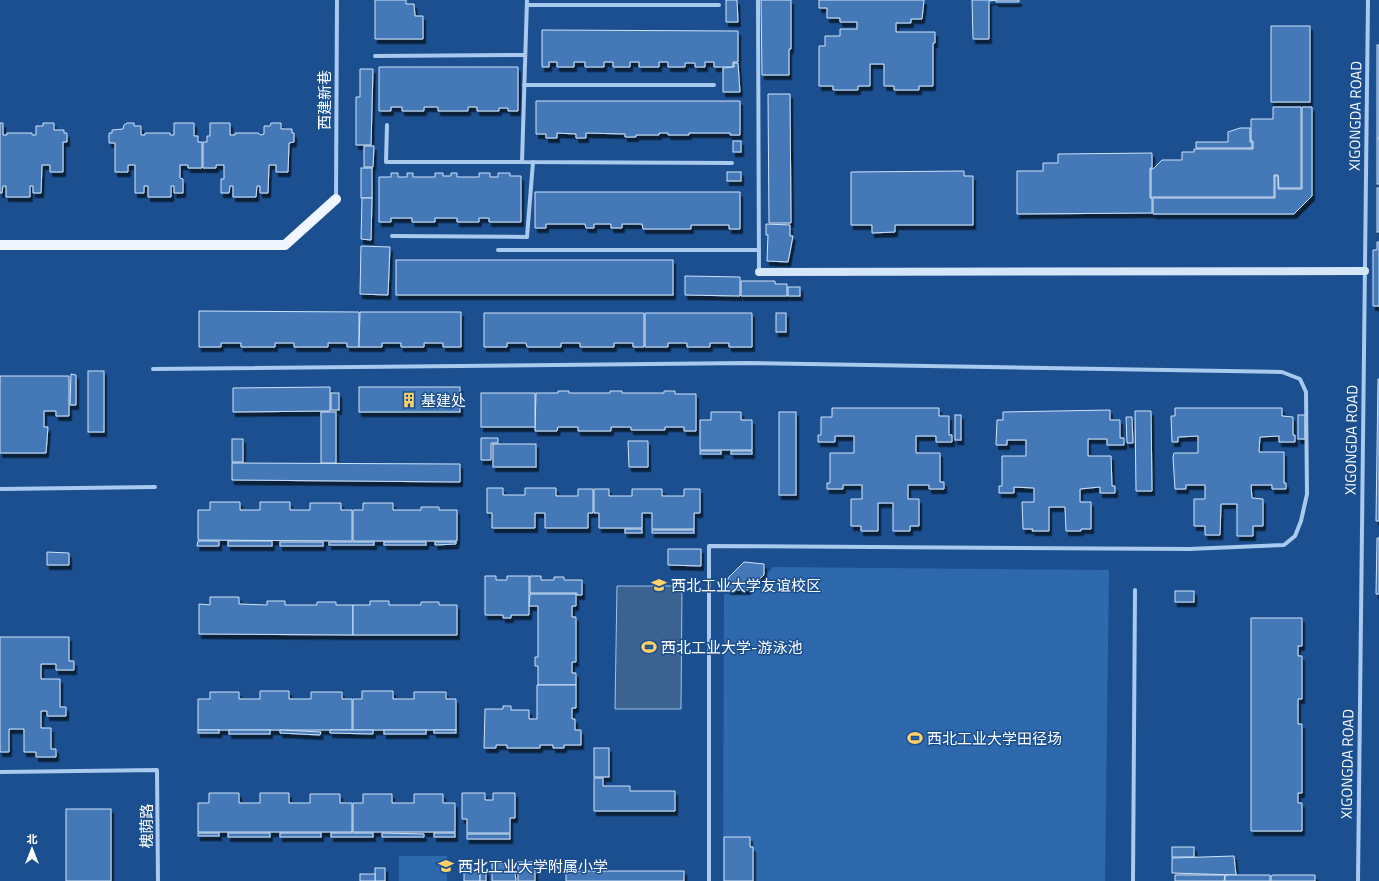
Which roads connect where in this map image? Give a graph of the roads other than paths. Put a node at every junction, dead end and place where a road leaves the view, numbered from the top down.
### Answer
1 (337, 0) edge
2 (758, 0) edge
3 (1368, 0) edge
4 (527, 2) edge
5 (719, 4) dead end
6 (525, 54) junction
7 (375, 56) dead end
8 (524, 85) junction
9 (714, 85) dead end
10 (388, 125) dead end
11 (522, 162) junction
12 (533, 162) junction
13 (732, 163) dead end
14 (336, 199) joint
15 (392, 236) dead end
16 (0, 245) edge
17 (498, 250) dead end
18 (759, 250) junction
19 (1365, 271) junction
20 (759, 272) joint
21 (153, 369) dead end
22 (155, 487) dead end
23 (0, 490) edge
24 (1135, 590) dead end
25 (0, 772) edge
26 (158, 881) edge
27 (709, 881) edge
28 (1133, 881) edge
29 (1358, 881) edge

1 - 14 street, 西建新巷
2 - 18 street
3 - 19 street, XIGONGDA ROAD
4 - 5 street
4 - 6 street
6 - 7 street
6 - 8 street
8 - 9 street
8 - 11 street
10 - 11 street
11 - 12 street
12 - 13 street
12 - 15 street
14 - 16 main road
17 - 18 street
18 - 20 street
19 - 20 main road
19 - 29 street, XIGONGDA ROAD
21 - 27 street
22 - 23 street
24 - 28 street
25 - 26 street, 槐荫路

